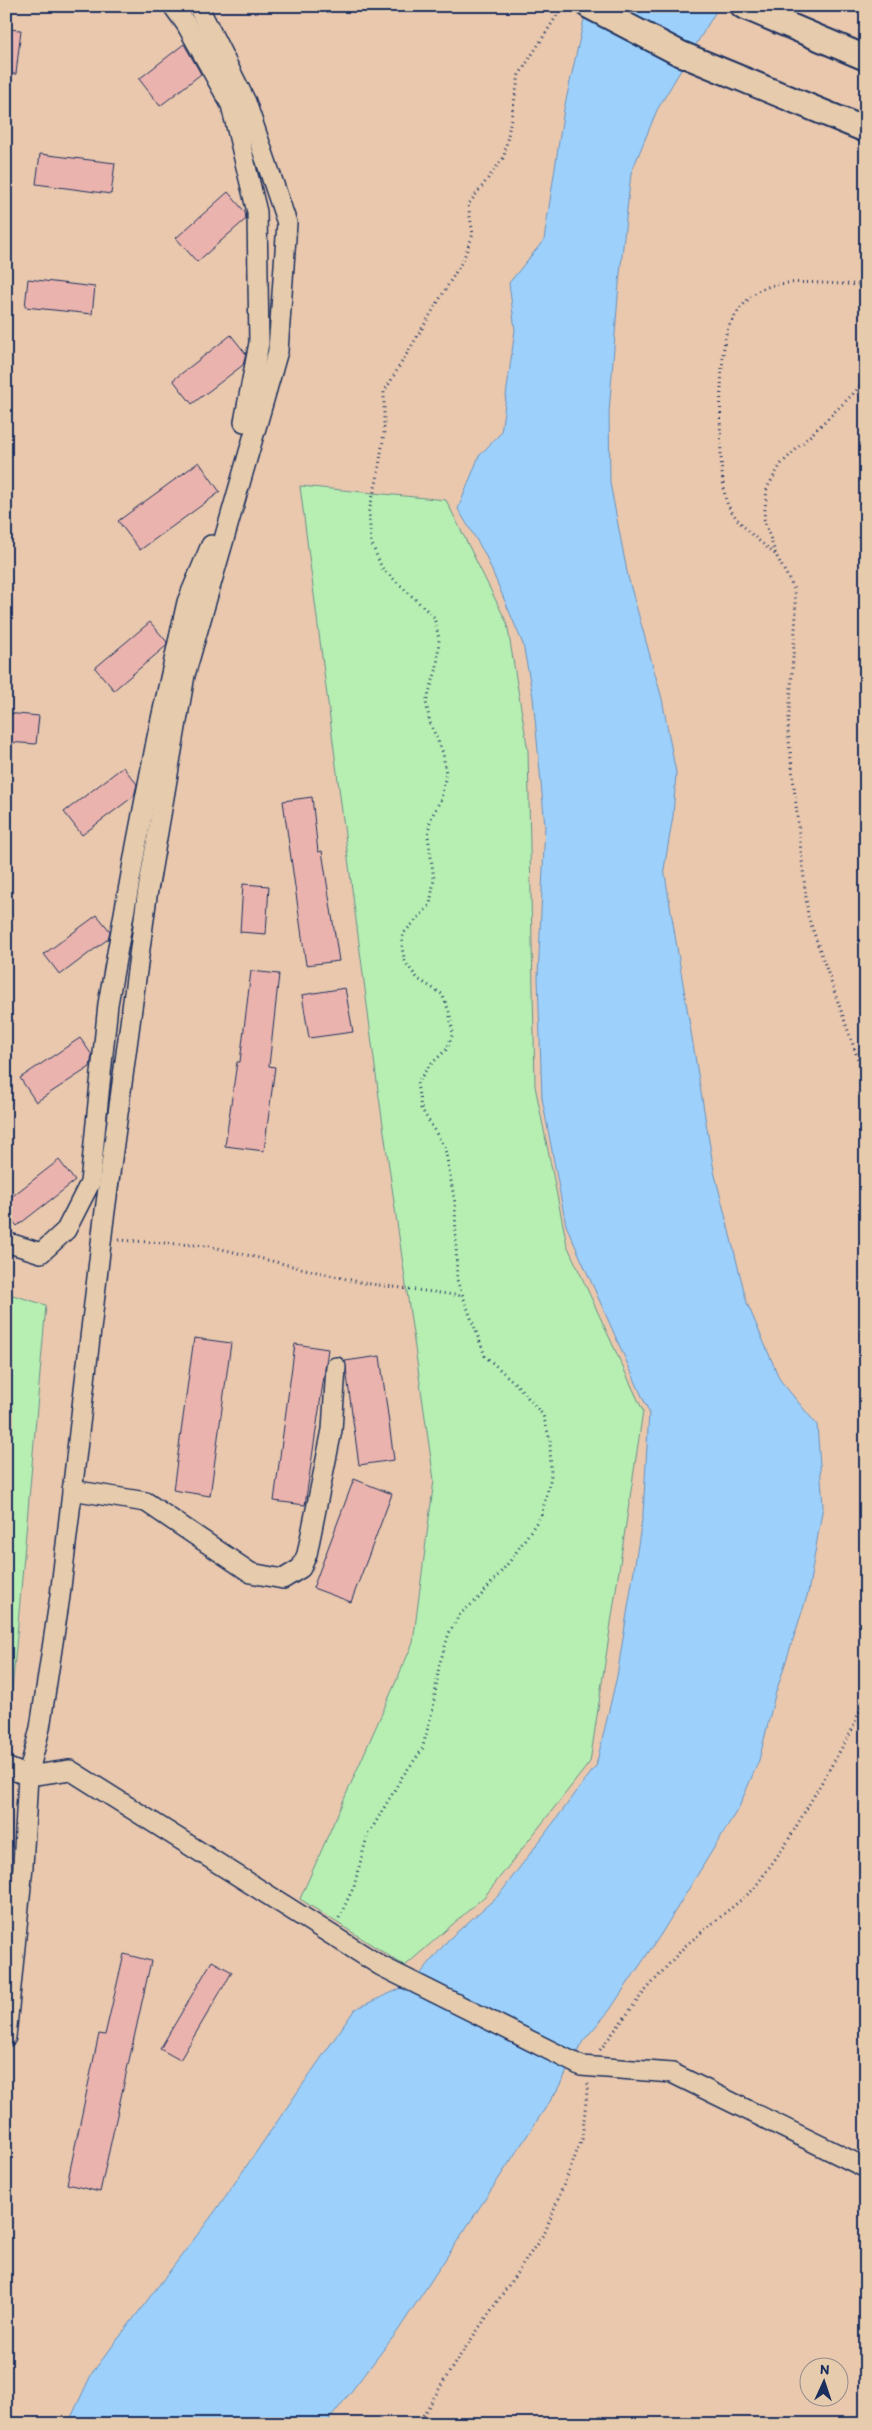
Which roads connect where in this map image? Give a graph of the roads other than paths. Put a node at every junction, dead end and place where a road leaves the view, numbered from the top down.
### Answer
1 (173, 6) edge
2 (198, 6) edge
3 (589, 6) edge
4 (744, 6) edge
5 (866, 58) edge
6 (866, 130) edge
7 (6, 1242) edge
8 (336, 1367) dead end
9 (72, 1490) junction
10 (6, 1767) edge
11 (28, 1776) junction
12 (6, 2037) edge
13 (866, 2168) edge

1 - 7 street
2 - 9 street
3 - 6 main road
4 - 5 main road
8 - 9 street
9 - 11 street
10 - 11 street
11 - 12 street
11 - 13 street

